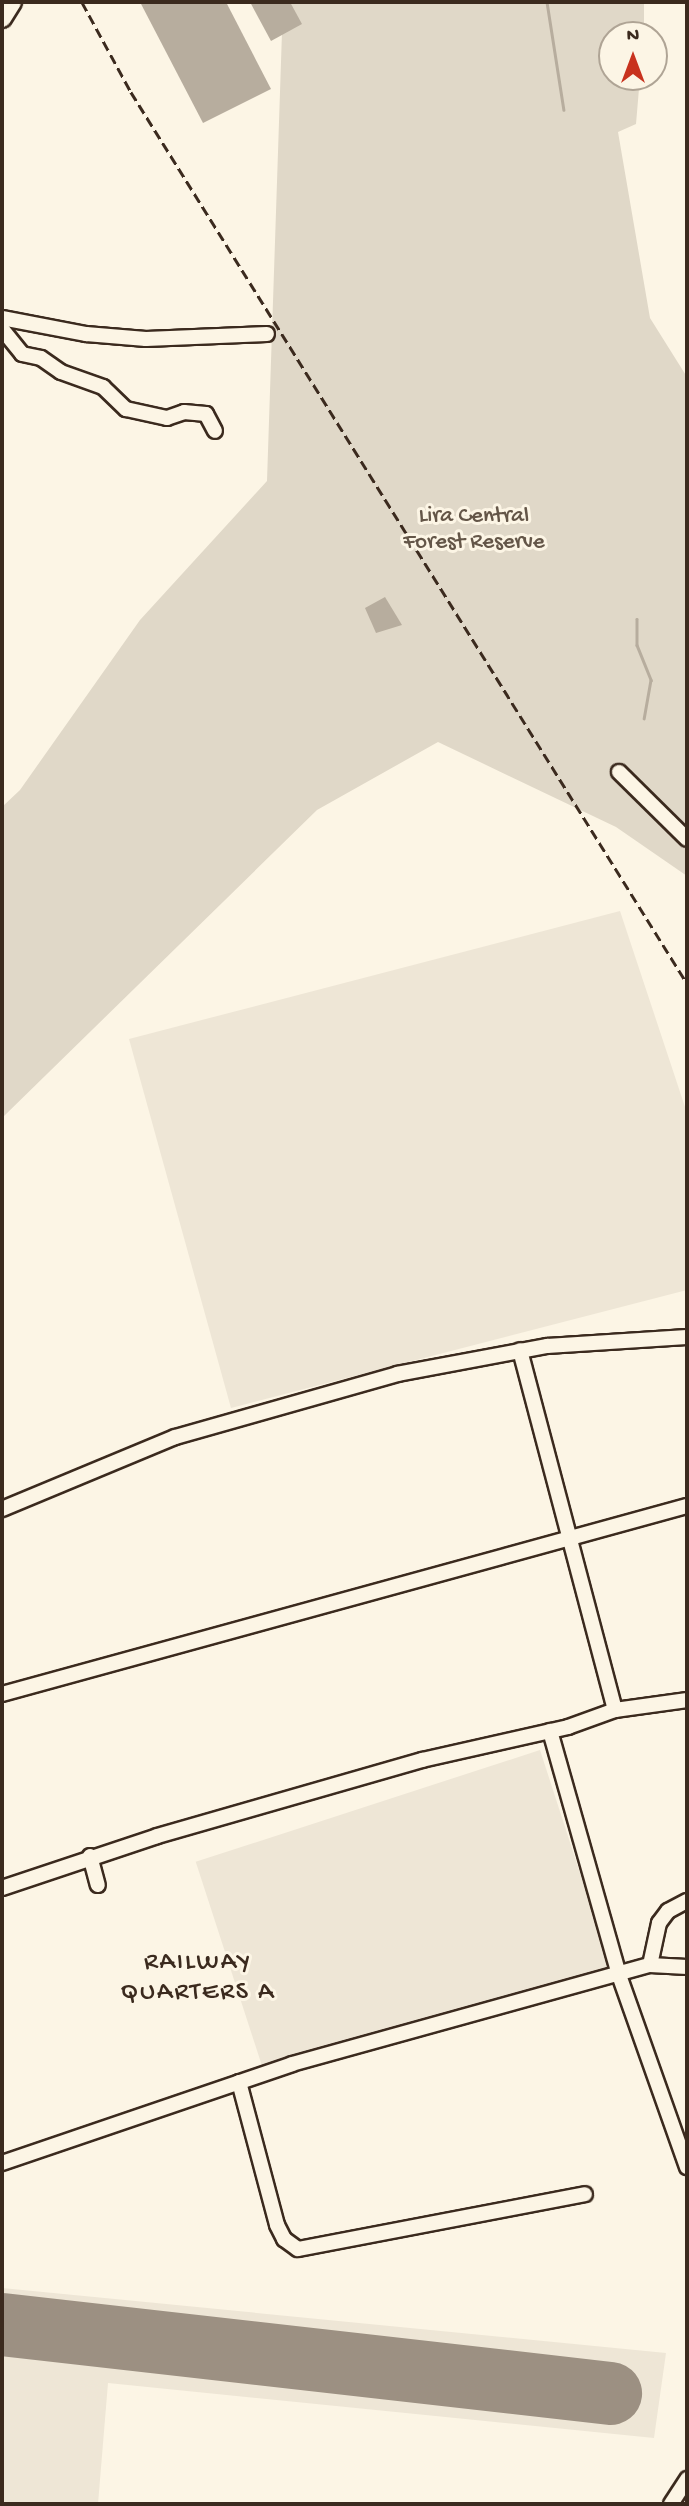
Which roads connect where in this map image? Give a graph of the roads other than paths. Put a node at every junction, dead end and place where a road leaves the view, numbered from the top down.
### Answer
1 (12, 2) edge
2 (2, 18) edge
3 (2, 318) edge
4 (2, 329) edge
5 (267, 334) dead end
6 (215, 431) dead end
7 (619, 772) dead end
8 (687, 839) edge
9 (687, 1337) edge
10 (520, 1350) junction
11 (687, 1506) edge
12 (2, 1509) edge
13 (568, 1537) junction
14 (2, 1694) edge
15 (687, 1700) edge
16 (615, 1710) junction
17 (550, 1731) junction
18 (90, 1856) junction
19 (98, 1885) dead end
20 (2, 1888) edge
21 (687, 1901) edge
22 (650, 1965) junction
23 (687, 1967) edge
24 (619, 1975) junction
25 (239, 2082) junction
26 (2, 2163) edge
27 (687, 2167) edge
28 (585, 2194) dead end
29 (687, 2479) edge
30 (671, 2504) edge

1 - 2 main road
3 - 5 street
4 - 6 street
7 - 8 street
9 - 10 street
10 - 12 street
10 - 13 street
11 - 13 street
13 - 14 street
13 - 16 street
15 - 16 street
16 - 17 street
17 - 18 street
17 - 24 street
18 - 19 street
18 - 20 street
21 - 22 street
22 - 23 street
22 - 24 street
24 - 25 street
24 - 27 street
25 - 26 street
25 - 28 street
29 - 30 street

